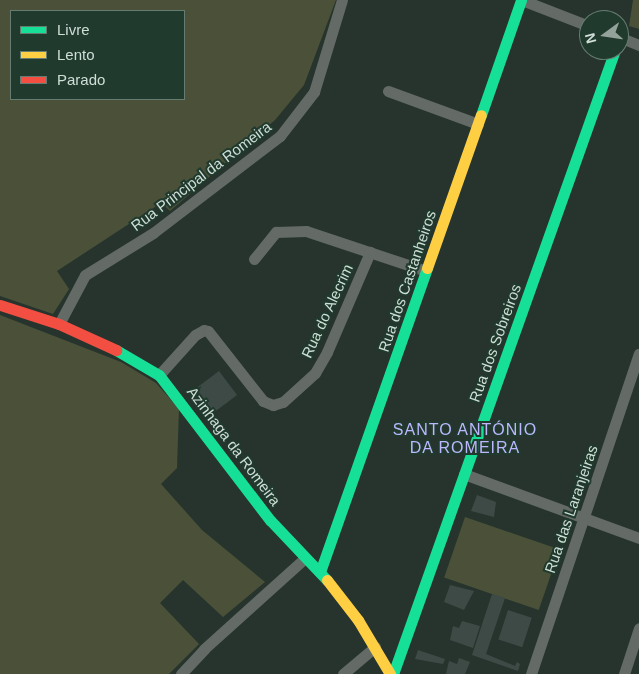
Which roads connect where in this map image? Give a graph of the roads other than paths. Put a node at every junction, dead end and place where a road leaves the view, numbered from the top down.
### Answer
1 (342, 0) edge
2 (522, 0) edge
3 (579, 22) edge
4 (611, 60) edge
5 (388, 91) dead end
6 (478, 124) junction
7 (370, 252) junction
8 (254, 259) dead end
9 (426, 271) junction
10 (0, 305) edge
11 (59, 324) junction
12 (639, 354) edge
13 (159, 374) junction
14 (464, 474) junction
15 (584, 518) junction
16 (639, 538) edge
17 (305, 558) junction
18 (320, 572) junction
19 (639, 628) edge
20 (375, 646) junction
21 (181, 674) edge
22 (343, 674) edge
23 (391, 674) edge
24 (531, 674) edge
25 (624, 674) edge

1 - 11 street, Rua Principal da Romeira
2 - 3 street
2 - 6 street, Rua dos Castanheiros
4 - 14 street, Rua dos Sobreiros
5 - 6 street
6 - 9 street, Rua dos Castanheiros
7 - 8 street
7 - 9 street
7 - 13 street, Rua do Alecrim
9 - 18 street, Rua dos Castanheiros
10 - 11 street, Azinhaga da Romeira
11 - 13 street, Azinhaga da Romeira
12 - 15 street, Rua das Laranjeiras
13 - 17 street, Azinhaga da Romeira
14 - 15 street
14 - 23 street, Rua dos Sobreiros
15 - 16 street
15 - 24 street, Rua das Laranjeiras
17 - 18 street, Azinhaga da Romeira
17 - 21 street
18 - 20 street, Azinhaga da Romeira
19 - 25 street
20 - 22 street
20 - 23 street, Azinhaga da Romeira

